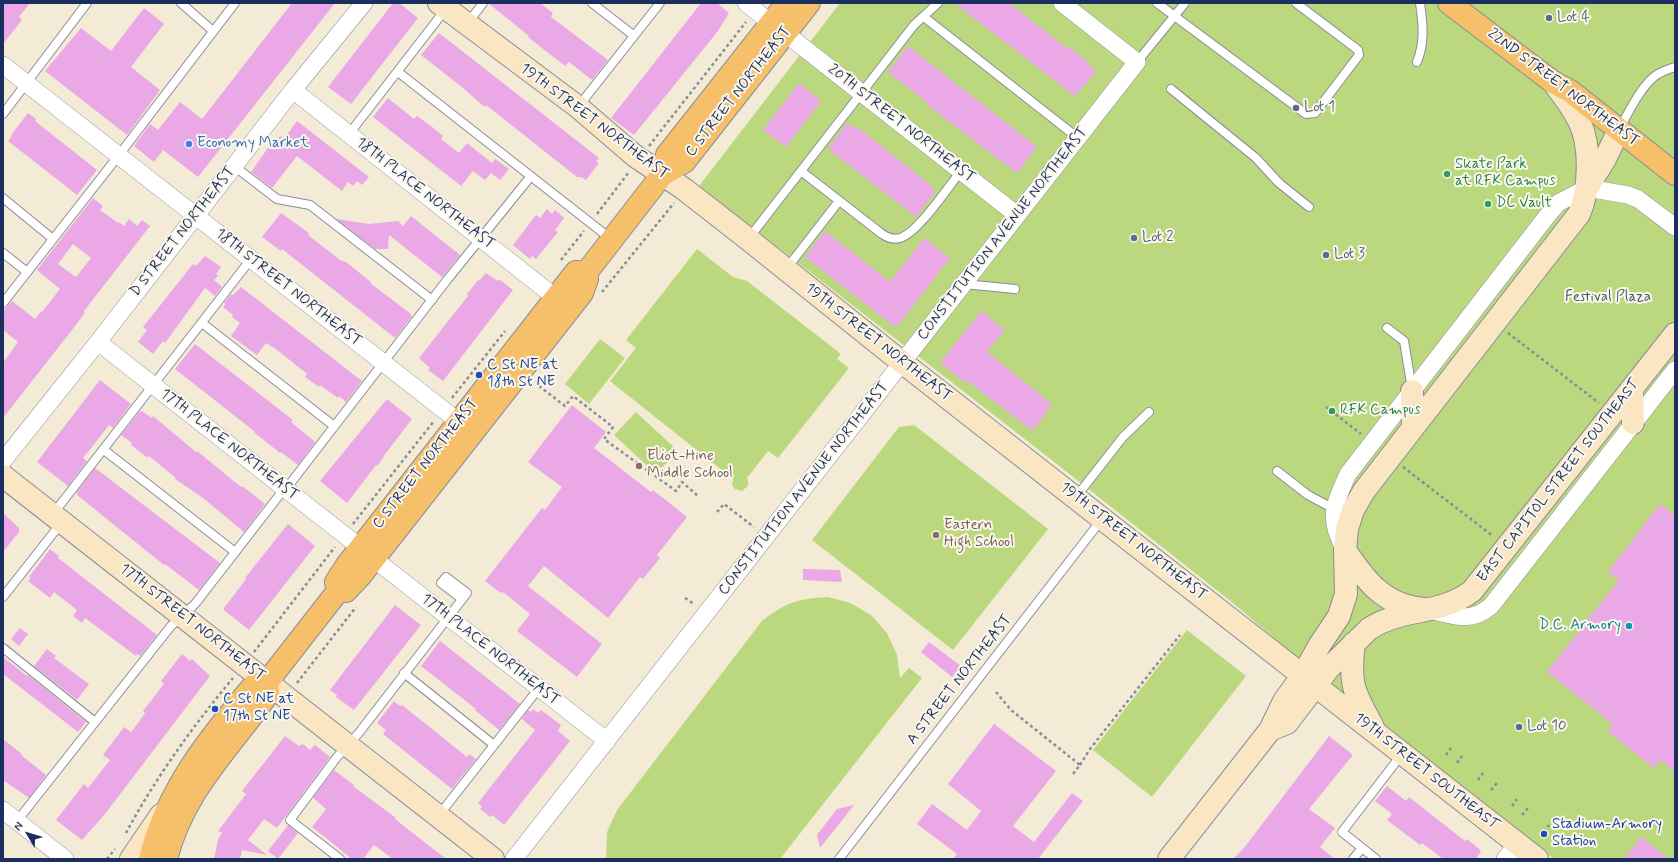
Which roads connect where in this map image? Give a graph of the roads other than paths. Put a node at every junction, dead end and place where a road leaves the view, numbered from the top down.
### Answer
1 (87, 3) edge
2 (181, 3) edge
3 (235, 3) edge
4 (364, 3) edge
5 (483, 3) edge
6 (592, 3) edge
7 (660, 3) edge
8 (788, 3) edge
9 (809, 3) edge
10 (938, 3) edge
11 (1062, 3) edge
12 (1157, 3) edge
13 (1185, 3) edge
14 (1296, 3) edge
15 (1420, 3) edge
16 (1449, 3) edge
17 (1462, 3) edge
18 (443, 6) edge
19 (747, 11) edge
20 (1174, 16) junction
21 (924, 17) junction
22 (467, 24) junction
23 (1480, 25) junction
24 (778, 28) junction
25 (213, 31) junction
26 (633, 36) junction
27 (1137, 62) junction
28 (1417, 62) dead end
29 (3, 65) edge
30 (1675, 67) edge
31 (398, 72) junction
32 (1553, 82) junction
33 (27, 84) junction
34 (1171, 89) dead end
35 (293, 90) junction
36 (861, 93) junction
37 (578, 107) junction
38 (3, 114) edge
39 (1619, 130) junction
40 (349, 134) junction
41 (1078, 138) junction
42 (119, 155) junction
43 (234, 166) junction
44 (801, 171) junction
45 (961, 171) junction
46 (1675, 174) edge
47 (662, 175) junction
48 (531, 176) junction
49 (1587, 188) junction
50 (3, 198) edge
51 (839, 201) junction
52 (1309, 207) dead end
53 (1018, 215) junction
54 (195, 216) junction
55 (1673, 225) edge
56 (481, 238) junction
57 (53, 239) junction
58 (748, 239) junction
59 (612, 240) junction
60 (3, 253) edge
61 (251, 259) junction
62 (786, 270) junction
63 (27, 272) junction
64 (586, 273) junction
65 (964, 284) junction
66 (1015, 289) dead end
67 (556, 298) junction
68 (432, 300) junction
69 (3, 303) edge
70 (202, 323) junction
71 (1387, 328) dead end
72 (1675, 334) edge
73 (98, 342) junction
74 (903, 362) junction
75 (384, 363) junction
76 (1675, 370) edge
77 (154, 386) junction
78 (1632, 389) junction
79 (1412, 390) junction
80 (1149, 412) dead end
81 (459, 422) junction
82 (1633, 423) junction
83 (334, 426) junction
84 (1412, 428) junction
85 (104, 450) junction
86 (3, 461) edge
87 (1276, 471) dead end
88 (3, 476) edge
89 (286, 489) junction
90 (1076, 497) junction
91 (1334, 509) junction
92 (57, 518) junction
93 (1103, 518) junction
94 (1345, 550) junction
95 (235, 552) junction
96 (367, 553) junction
97 (3, 597) edge
98 (462, 599) dead end
99 (1429, 610) junction
100 (182, 615) junction
101 (448, 617) junction
102 (1354, 643) junction
103 (3, 648) edge
104 (404, 673) junction
105 (1309, 680) junction
106 (267, 682) junction
107 (539, 688) junction
108 (95, 722) junction
109 (1378, 735) junction
110 (606, 741) junction
111 (348, 745) junction
112 (494, 745) junction
113 (1402, 754) junction
114 (179, 803) junction
115 (3, 810) edge
116 (438, 815) junction
117 (18, 822) junction
118 (1362, 848) junction
119 (1511, 851) edge
120 (65, 859) edge
121 (131, 859) edge
122 (150, 859) edge
123 (166, 859) edge
124 (340, 859) edge
125 (494, 859) edge
126 (514, 859) edge
127 (839, 859) edge
128 (1170, 859) edge
129 (1353, 859) edge
130 (1376, 859) edge
131 (1537, 859) edge

1 - 33 lane
2 - 25 lane
3 - 25 lane
4 - 35 street, D STREET NORTHEAST
5 - 22 lane
6 - 26 lane
7 - 26 lane
8 - 24 main road, C STREET NORTHEAST
9 - 24 main road, C STREET NORTHEAST
10 - 21 lane
11 - 27 street
12 - 20 lane
13 - 20 lane
14 - 20 lane
15 - 28 lane
16 - 23 main road, 22ND STREET NORTHEAST
17 - 23 main road
18 - 22 main road, 19TH STREET NORTHEAST
18 - 31 lane
19 - 24 street, 20TH STREET NORTHEAST
20 - 27 lane
21 - 36 lane
21 - 41 lane
22 - 37 main road, 19TH STREET NORTHEAST
23 - 32 main road, 22ND STREET NORTHEAST
24 - 36 street, 20TH STREET NORTHEAST
24 - 47 main road, C STREET NORTHEAST
25 - 42 lane
26 - 37 lane
27 - 41 street, CONSTITUTION AVENUE NORTHEAST
29 - 33 street, 18TH STREET NORTHEAST
30 - 39 lane
31 - 40 lane
31 - 48 lane
32 - 39 main road, 22ND STREET NORTHEAST
32 - 49 main road
33 - 38 lane
33 - 42 street, 18TH STREET NORTHEAST
34 - 52 lane
35 - 40 street, 18TH PLACE NORTHEAST
35 - 43 street, D STREET NORTHEAST
36 - 44 lane
36 - 45 street, 20TH STREET NORTHEAST
37 - 47 main road, 19TH STREET NORTHEAST
39 - 46 main road, 22ND STREET NORTHEAST
39 - 49 main road
40 - 56 street, 18TH PLACE NORTHEAST
41 - 53 street, CONSTITUTION AVENUE NORTHEAST
42 - 54 street, 18TH STREET NORTHEAST
42 - 57 lane
43 - 54 street, D STREET NORTHEAST
43 - 68 lane
44 - 51 lane
44 - 58 lane
45 - 51 lane
45 - 53 street, 20TH STREET NORTHEAST
47 - 58 main road, 19TH STREET NORTHEAST
47 - 59 main road, C STREET NORTHEAST
48 - 56 lane
48 - 59 lane
49 - 55 street
49 - 79 street
49 - 84 main road
50 - 57 lane
51 - 62 lane
53 - 65 street, CONSTITUTION AVENUE NORTHEAST
54 - 61 street, 18TH STREET NORTHEAST
54 - 73 street, D STREET NORTHEAST
56 - 67 street, 18TH PLACE NORTHEAST
56 - 68 lane
57 - 63 lane
58 - 62 main road, 19TH STREET NORTHEAST
59 - 64 main road, C STREET NORTHEAST
60 - 63 lane
61 - 70 lane
61 - 75 street, 18TH STREET NORTHEAST
62 - 74 main road, 19TH STREET NORTHEAST
63 - 69 lane
64 - 67 main road, C STREET NORTHEAST
64 - 96 main road, C STREET NORTHEAST
65 - 66 lane
65 - 74 street, CONSTITUTION AVENUE NORTHEAST
67 - 81 main road, C STREET NORTHEAST
68 - 75 lane
70 - 77 lane
70 - 83 lane
71 - 79 lane
72 - 78 main road, EAST CAPITOL STREET SOUTHEAST
73 - 77 street, 17TH PLACE NORTHEAST
73 - 86 street, D STREET NORTHEAST
74 - 90 main road, 19TH STREET NORTHEAST
74 - 110 street, CONSTITUTION AVENUE NORTHEAST
75 - 81 street, 18TH STREET NORTHEAST
75 - 83 lane
76 - 82 street, EAST CAPITOL STREET SOUTHEAST
77 - 85 lane
77 - 89 street, 17TH PLACE NORTHEAST
78 - 82 main road
78 - 99 main road, EAST CAPITOL STREET SOUTHEAST
79 - 84 main road
79 - 91 street
80 - 90 lane
81 - 96 main road, C STREET NORTHEAST
82 - 99 street, EAST CAPITOL STREET SOUTHEAST
83 - 89 lane
84 - 94 main road
85 - 92 lane
85 - 95 lane
87 - 91 lane
88 - 92 main road, 17TH STREET NORTHEAST
89 - 95 lane
89 - 96 street, 17TH PLACE NORTHEAST
90 - 93 main road, 19TH STREET NORTHEAST
91 - 94 street
92 - 97 lane
92 - 100 main road, 17TH STREET NORTHEAST
93 - 105 main road, 19TH STREET NORTHEAST
93 - 127 lane, A STREET NORTHEAST
94 - 99 main road
94 - 105 main road
95 - 100 lane
96 - 101 street, 17TH PLACE NORTHEAST
96 - 106 main road, C STREET NORTHEAST
98 - 101 lane
99 - 102 main road, EAST CAPITOL STREET SOUTHEAST
100 - 106 main road, 17TH STREET NORTHEAST
100 - 108 lane
101 - 104 lane
101 - 107 street, 17TH PLACE NORTHEAST
102 - 105 main road, EAST CAPITOL STREET SOUTHEAST
102 - 109 main road
103 - 108 lane
104 - 111 lane
104 - 112 lane
105 - 109 main road, 19TH STREET SOUTHEAST
105 - 128 main road
106 - 111 main road, 17TH STREET NORTHEAST
106 - 114 main road, C STREET NORTHEAST
107 - 110 street, 17TH PLACE NORTHEAST
107 - 112 lane
108 - 117 lane
109 - 113 main road, 19TH STREET SOUTHEAST
110 - 126 street, CONSTITUTION AVENUE NORTHEAST
111 - 116 main road, 17TH STREET NORTHEAST
111 - 124 lane
112 - 116 lane
113 - 118 lane
113 - 119 main road, 19TH STREET SOUTHEAST
114 - 121 main road, C STREET NORTHEAST
114 - 122 main road
114 - 123 main road
115 - 117 street
116 - 125 main road, 17TH STREET NORTHEAST
117 - 120 street
118 - 129 lane
118 - 130 lane
119 - 131 main road, 19TH STREET SOUTHEAST

